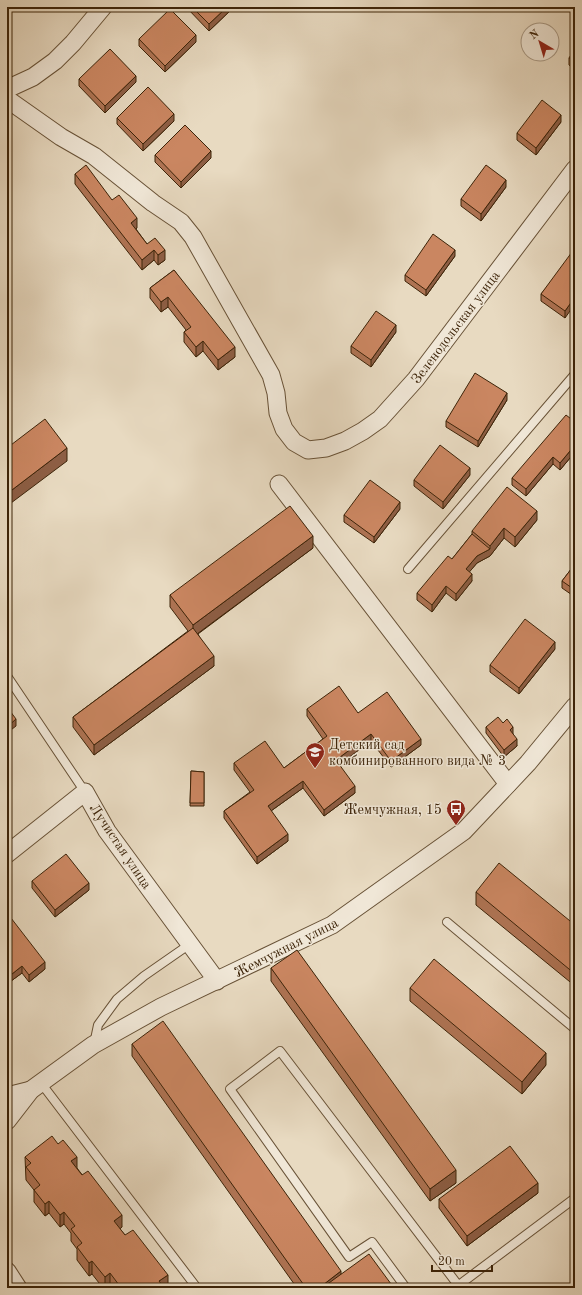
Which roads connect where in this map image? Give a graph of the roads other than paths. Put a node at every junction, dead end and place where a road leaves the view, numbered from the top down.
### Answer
1 (103, 7) edge
2 (7, 89) edge
3 (7, 99) edge
4 (575, 169) edge
5 (575, 374) edge
6 (279, 484) dead end
7 (408, 569) dead end
8 (7, 676) edge
9 (575, 706) edge
10 (508, 784) junction
11 (85, 792) junction
12 (7, 854) edge
13 (447, 922) dead end
14 (190, 944) junction
15 (217, 981) junction
16 (575, 1029) edge
17 (93, 1045) junction
18 (36, 1086) junction
19 (7, 1096) edge
20 (7, 1120) edge
21 (575, 1198) edge
22 (7, 1271) edge
23 (456, 1286) edge
24 (18, 1288) edge
25 (197, 1288) edge
26 (406, 1288) edge

1 - 2 street
3 - 4 street, Зеленодольская улица
5 - 7 lane
6 - 10 street
8 - 11 lane
9 - 10 street, Жемчужная улица
10 - 15 street, Жемчужная улица
11 - 12 street, Лучистая улица
11 - 14 street, Лучистая улица
13 - 16 lane
14 - 15 street, Лучистая улица
14 - 17 lane
15 - 17 street, Жемчужная улица
17 - 18 street, Жемчужная улица
18 - 19 street
18 - 20 street, Жемчужная улица
18 - 25 lane
21 - 23 lane
22 - 24 street
23 - 26 lane

